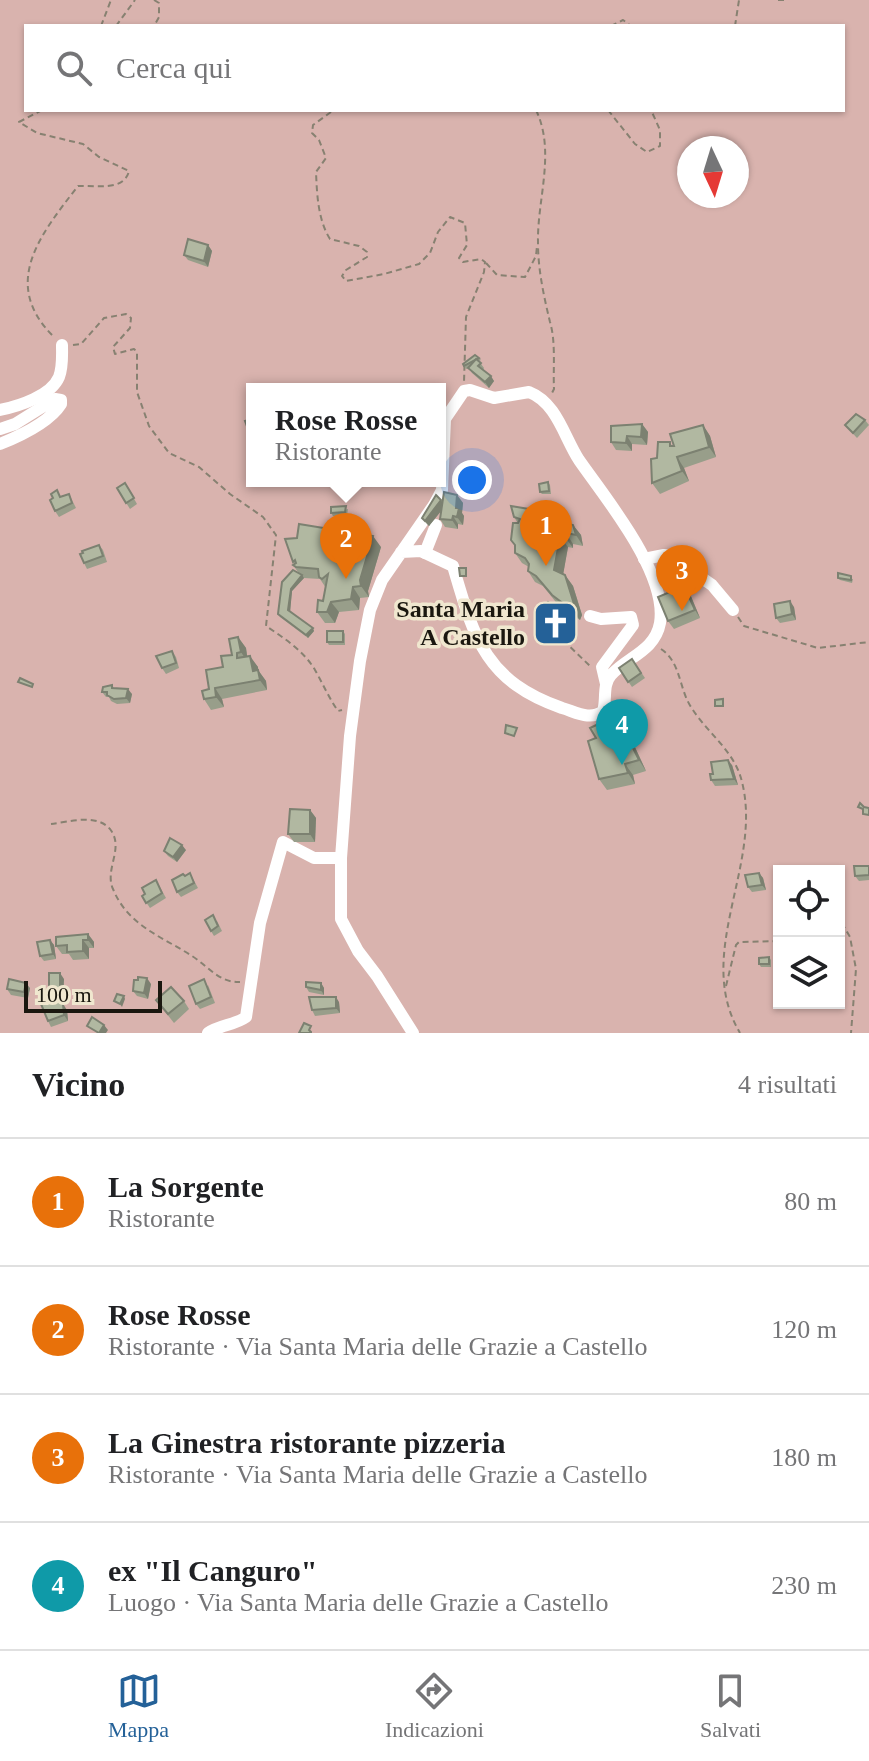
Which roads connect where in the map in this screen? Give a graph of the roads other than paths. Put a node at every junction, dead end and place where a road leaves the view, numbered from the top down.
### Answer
1 (62, 345) road end
2 (0, 410) edge
3 (446, 418) edge
4 (0, 429) edge
5 (0, 444) edge
6 (442, 487) edge
7 (436, 525) dead end
8 (401, 552) junction
9 (425, 553) junction
10 (644, 559) junction
11 (733, 610) road end
12 (590, 616) dead end
13 (602, 680) junction
14 (341, 858) junction
15 (208, 1033) edge
16 (413, 1033) edge

1 - 2 street
3 - 10 street
4 - 5 street
6 - 8 street
7 - 9 street
8 - 9 street
8 - 14 street
9 - 13 street
10 - 11 street
10 - 13 street
12 - 13 street
14 - 15 street
14 - 16 street

